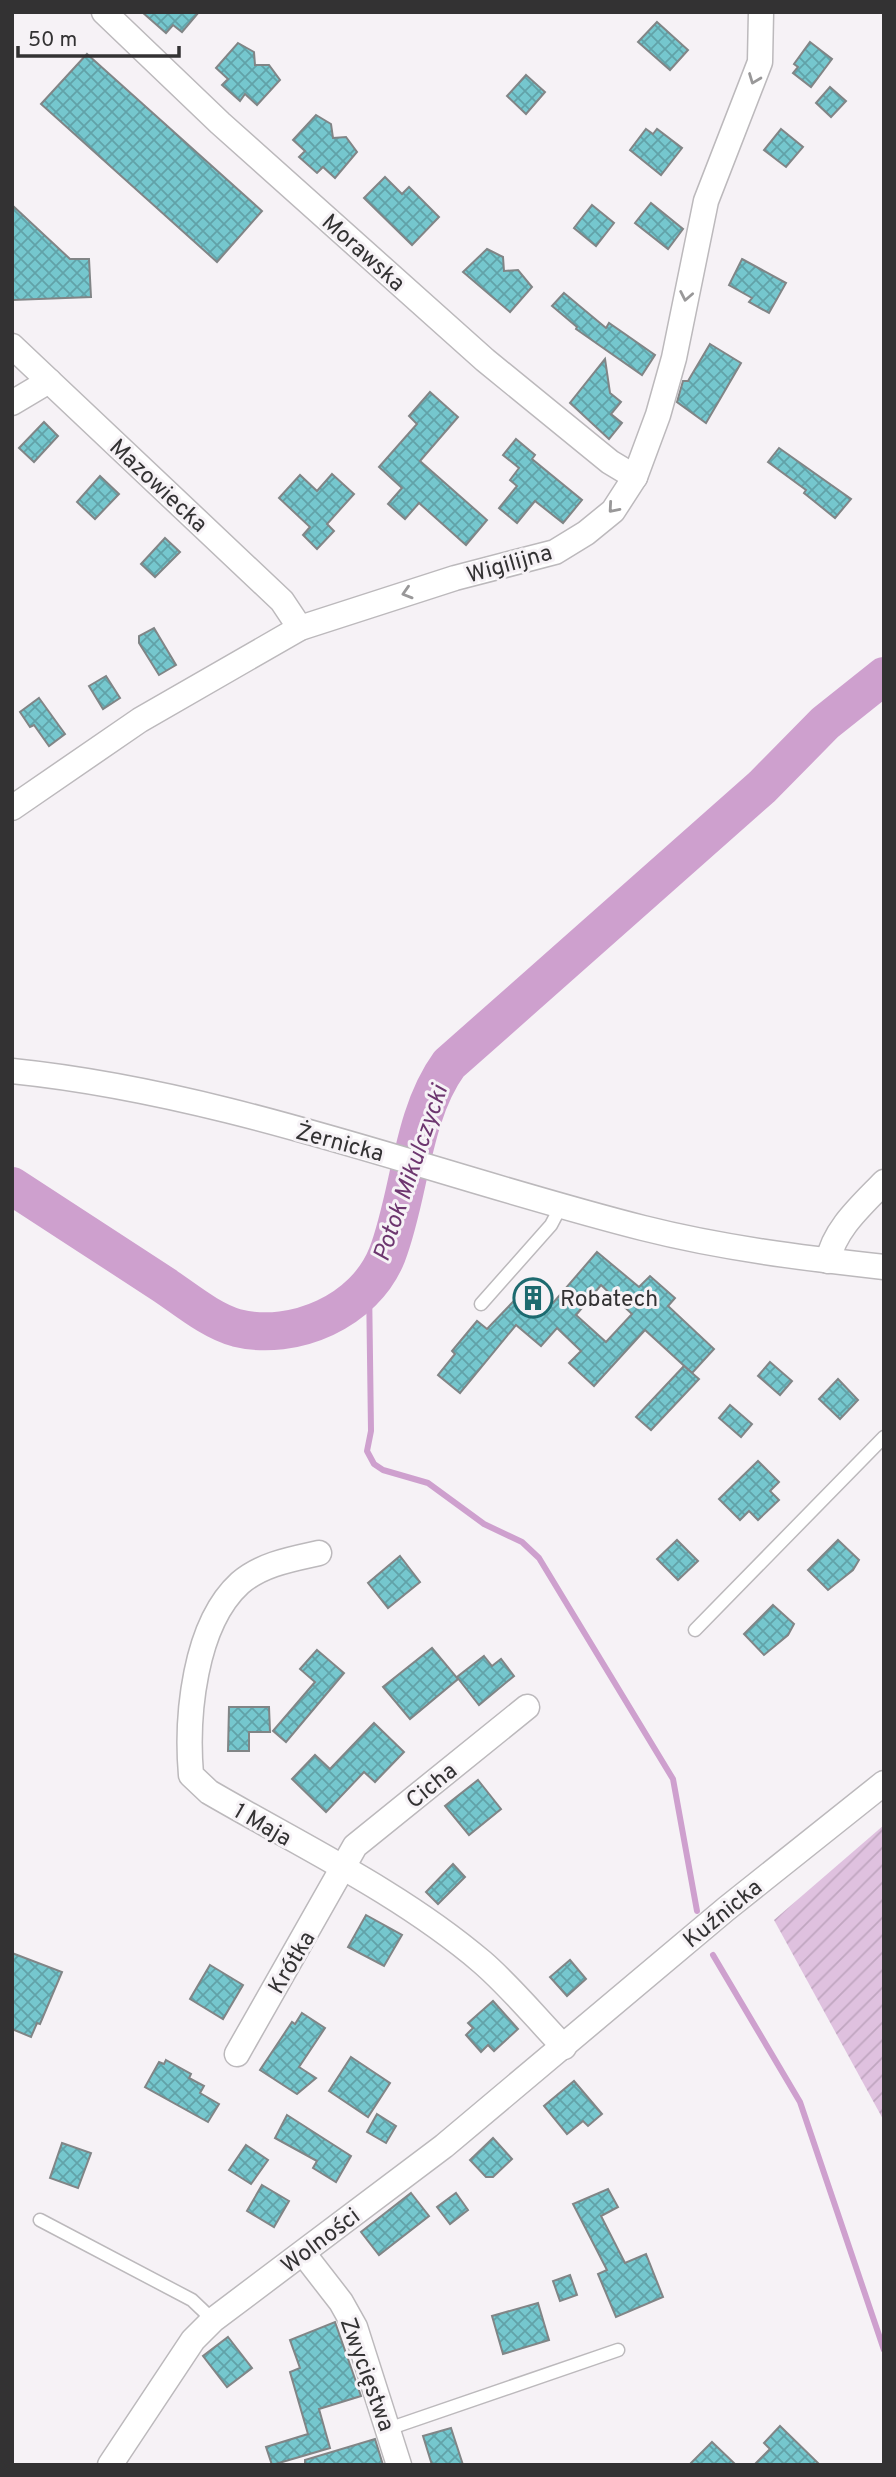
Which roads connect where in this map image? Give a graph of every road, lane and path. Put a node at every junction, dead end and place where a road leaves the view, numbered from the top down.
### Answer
1 (104, 12) edge
2 (761, 12) edge
3 (12, 346) edge
4 (49, 380) junction
5 (12, 403) edge
6 (635, 477) junction
7 (300, 628) junction
8 (12, 808) edge
9 (12, 1071) edge
10 (884, 1182) edge
11 (561, 1206) junction
12 (828, 1261) junction
13 (884, 1267) edge
14 (481, 1304) dead end
15 (884, 1437) edge
16 (319, 1553) dead end
17 (695, 1630) dead end
18 (527, 1707) dead end
19 (884, 1783) edge
20 (344, 1869) junction
21 (564, 2047) junction
22 (236, 2054) dead end
23 (40, 2220) dead end
24 (303, 2253) junction
25 (214, 2320) junction
26 (618, 2350) dead end
27 (388, 2429) junction
28 (110, 2465) edge
29 (399, 2465) edge

1 - 6 street, Morawska
2 -> 6 street, Wigilijna
3 - 4 street, Mazowiecka
4 - 5 street
4 - 7 street, Mazowiecka
6 -> 7 street, Wigilijna
7 - 8 street, Wigilijna
9 - 11 street, Żernicka
10 - 12 street
11 - 12 street, Żernicka
11 - 14 lane
12 - 13 street, Żernicka
15 - 17 lane
16 - 20 street, 1 Maja
18 - 20 street, Cicha
19 - 21 street, Kuźnicka
20 - 21 street, 1 Maja
20 - 22 street, Krótka
21 - 24 street, Wolności
23 - 25 lane
24 - 25 street, Wolności
24 - 27 street, Zwycięstwa
25 - 28 street, Wolności
26 - 27 lane
27 - 29 street, Zwycięstwa

